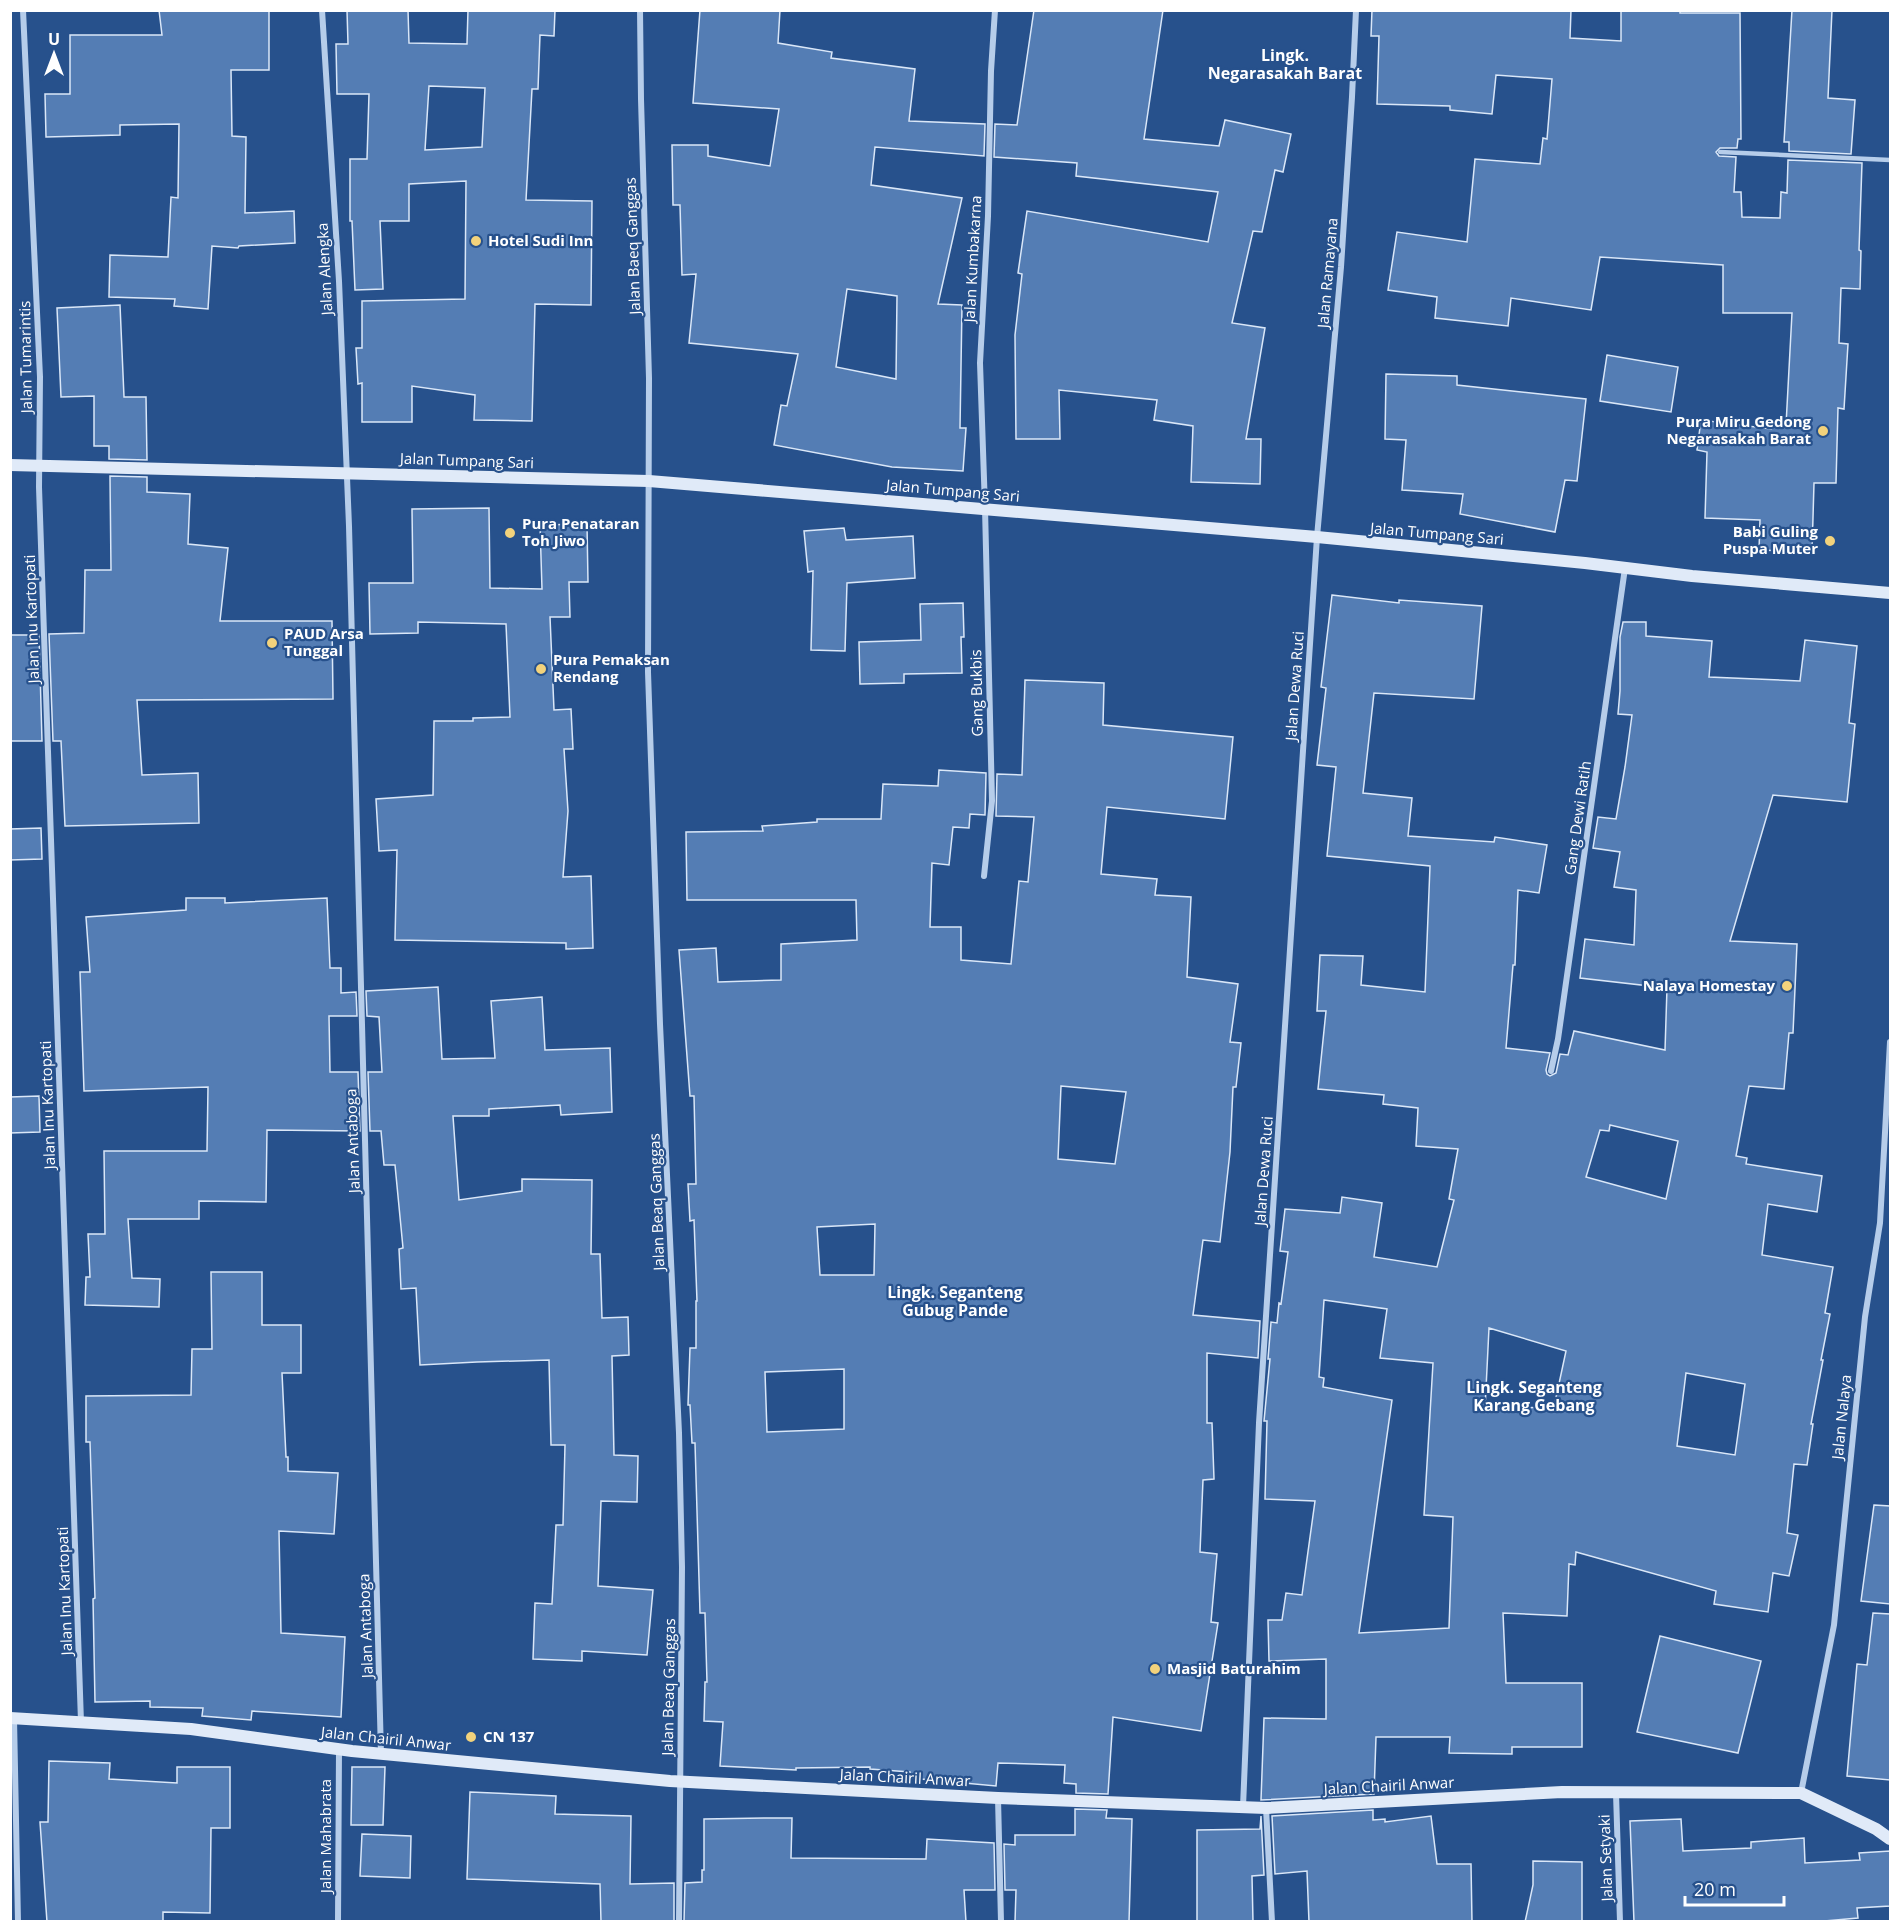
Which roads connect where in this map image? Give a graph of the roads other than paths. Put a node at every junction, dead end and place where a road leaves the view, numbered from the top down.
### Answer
1 (23, 10) edge
2 (322, 10) edge
3 (640, 10) edge
4 (994, 10) edge
5 (1356, 10) edge
6 (1720, 152) dead end
7 (1890, 160) edge
8 (10, 465) edge
9 (39, 466) junction
10 (346, 473) junction
11 (649, 481) junction
12 (39, 487) joint
13 (985, 508) junction
14 (349, 526) joint
15 (1317, 537) junction
16 (1625, 568) junction
17 (1890, 593) edge
18 (984, 876) dead end
19 (1890, 1042) edge
20 (1551, 1071) dead end
21 (12, 1718) edge
22 (81, 1722) junction
23 (339, 1750) junction
24 (381, 1754) junction
25 (680, 1782) junction
26 (1616, 1793) junction
27 (1801, 1793) junction
28 (998, 1798) junction
29 (1243, 1807) junction
30 (1266, 1808) junction
31 (1876, 1829) junction
32 (1890, 1830) edge
33 (1890, 1839) edge
34 (18, 1922) edge
35 (338, 1922) edge
36 (678, 1922) edge
37 (1001, 1922) edge
38 (1272, 1922) edge
39 (1620, 1922) edge

1 - 9 street, Jalan Tumarintis
2 - 10 street, Jalan Alengka
3 - 11 street, Jalan Baeq Ganggas
4 - 13 street, Jalan Kumbakarna
5 - 15 street, Jalan Ramayana
6 - 7 lane
8 - 9 street, Jalan Tumpang Sari
9 - 10 street, Jalan Tumpang Sari
9 - 12 street, Jalan Tumarintis
10 - 11 street, Jalan Tumpang Sari
10 - 14 street, Jalan Alengka
11 - 13 street, Jalan Tumpang Sari
11 - 25 street, Jalan Beaq Ganggas
12 - 22 street, Jalan Inu Kartopati
13 - 15 street, Jalan Tumpang Sari
13 - 18 street, Gang Bukbis
14 - 24 street, Jalan Antaboga
15 - 16 street, Jalan Tumpang Sari
15 - 29 street, Jalan Dewa Ruci
16 - 17 street, Jalan Tumpang Sari
16 - 20 street, Gang Dewi Ratih
19 - 27 street, Jalan Nalaya
21 - 22 street, Jalan Chairil Anwar
21 - 34 street
22 - 23 street, Jalan Chairil Anwar
23 - 24 street, Jalan Chairil Anwar
23 - 35 street, Jalan Mahabrata
24 - 25 street, Jalan Chairil Anwar
25 - 28 street, Jalan Chairil Anwar
25 - 36 street, Jalan Beaq Ganggas
26 - 27 street, Jalan Chairil Anwar
26 - 30 street, Jalan Chairil Anwar
26 - 39 street, Jalan Setyaki
27 - 31 street
28 - 29 street, Jalan Chairil Anwar
28 - 37 street
29 - 30 street, Jalan Chairil Anwar
30 - 38 street
31 - 32 street
31 - 33 street

